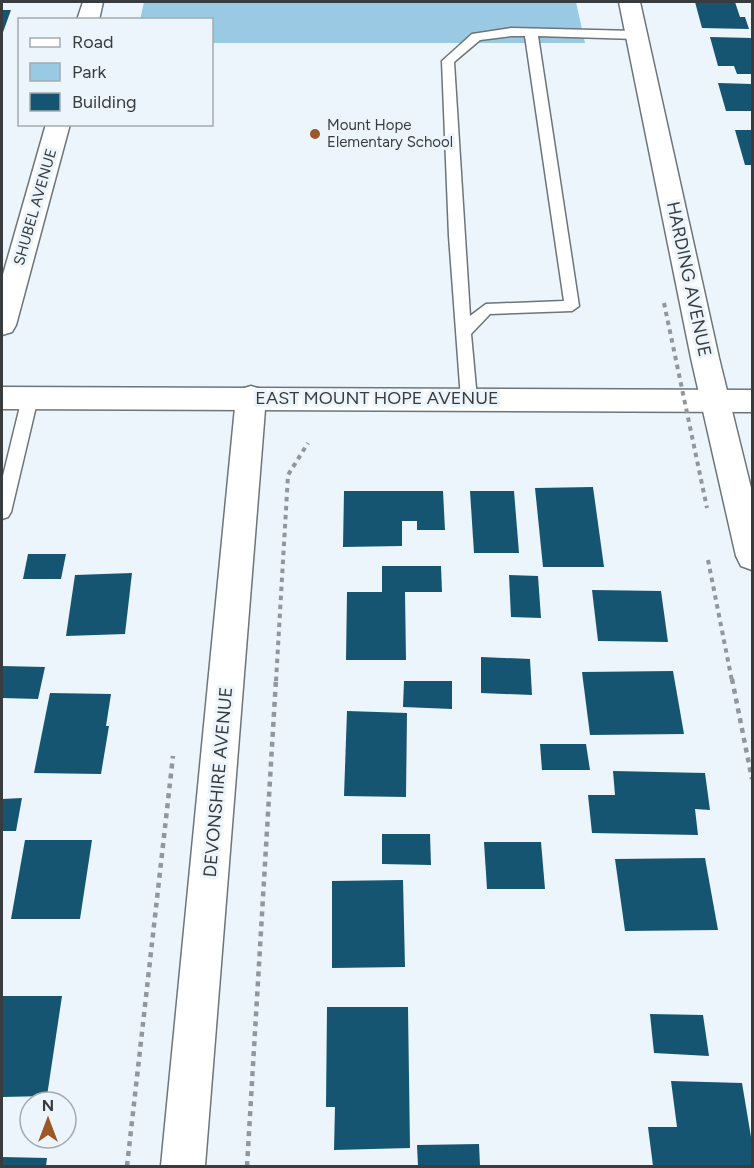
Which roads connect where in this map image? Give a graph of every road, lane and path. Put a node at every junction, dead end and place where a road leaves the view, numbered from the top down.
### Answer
1 (93, 2) edge
2 (629, 2) edge
3 (89, 18) edge
4 (531, 33) junction
5 (636, 34) junction
6 (57, 126) edge
7 (664, 303) dead end
8 (2, 325) edge
9 (464, 332) junction
10 (16, 398) edge
11 (251, 398) junction
12 (469, 399) junction
13 (716, 400) junction
14 (753, 401) edge
15 (308, 443) dead end
16 (707, 508) dead end
17 (2, 512) edge
18 (707, 554) dead end
19 (753, 556) edge
20 (173, 752) dead end
21 (753, 779) edge
22 (127, 1167) edge
23 (183, 1167) edge
24 (247, 1167) edge

1 - 3 street
2 - 5 street, HARDING AVENUE
4 - 5 lane
4 - 9 lane
4 - 9 lane
5 - 13 street, HARDING AVENUE
6 - 8 street, SHUBEL AVENUE
7 - 16 path, bridge
9 - 12 lane
10 - 11 street, EAST MOUNT HOPE AVENUE
10 - 17 lane
11 - 12 street, EAST MOUNT HOPE AVENUE
11 - 23 street, DEVONSHIRE AVENUE
12 - 13 street, EAST MOUNT HOPE AVENUE
13 - 14 street, EAST MOUNT HOPE AVENUE
13 - 19 street, HARDING AVENUE
15 - 24 path
18 - 21 path
20 - 22 path

